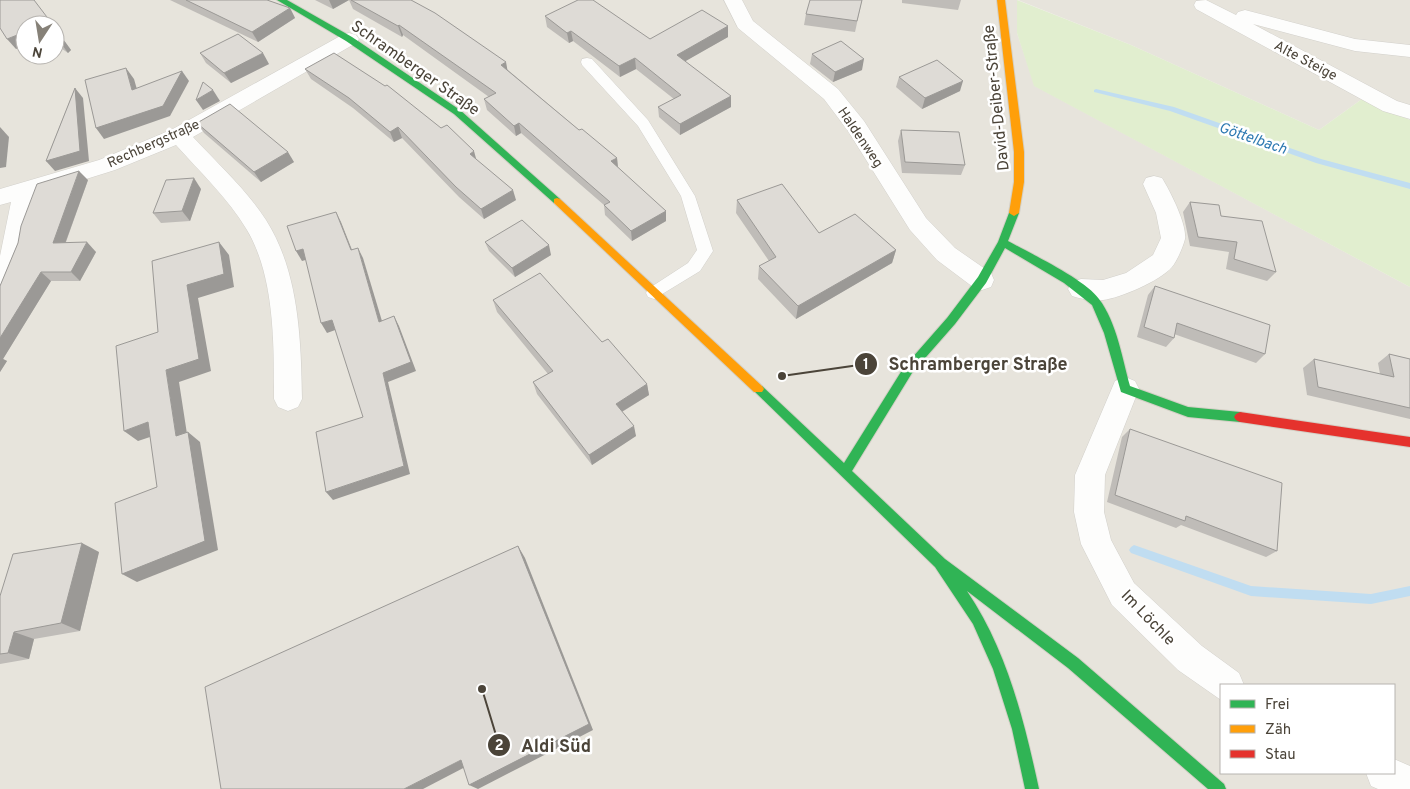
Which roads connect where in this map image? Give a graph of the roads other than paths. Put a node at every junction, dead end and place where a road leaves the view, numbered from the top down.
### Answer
1 (281, 0) edge
2 (733, 0) edge
3 (1000, 0) edge
4 (1197, 2) edge
5 (349, 38) junction
6 (1410, 51) edge
7 (587, 62) dead end
8 (1410, 112) edge
9 (179, 135) junction
10 (1154, 184) dead end
11 (24, 191) junction
12 (0, 197) edge
13 (1003, 242) junction
14 (982, 280) junction
15 (0, 287) edge
16 (1081, 289) junction
17 (654, 292) junction
18 (1125, 389) junction
19 (288, 399) dead end
20 (1410, 442) edge
21 (846, 471) junction
22 (940, 563) junction
23 (1226, 684) edge
24 (1386, 774) edge
25 (1410, 784) edge
26 (1032, 789) edge
27 (1219, 789) edge

1 - 5 main road, Schramberger Straße
2 - 14 street, Haldenweg
3 - 13 main road, David-Deiber-Straße
4 - 6 street, Alte Steige
4 - 8 street, Alte Steige
5 - 9 street, Rechbergstraße
5 - 17 main road, Schramberger Straße
7 - 17 lane
9 - 11 street, Rechbergstraße
9 - 19 street
10 - 16 street
11 - 12 street, Rechbergstraße
11 - 15 street
13 - 14 main road, David-Deiber-Straße
13 - 16 main road
14 - 21 main road, David-Deiber-Straße
16 - 18 main road
17 - 21 main road, Schramberger Straße
18 - 20 main road
18 - 23 street, Im Löchle
21 - 22 main road, Schramberger Straße
22 - 26 main road
22 - 27 main road
24 - 25 street

